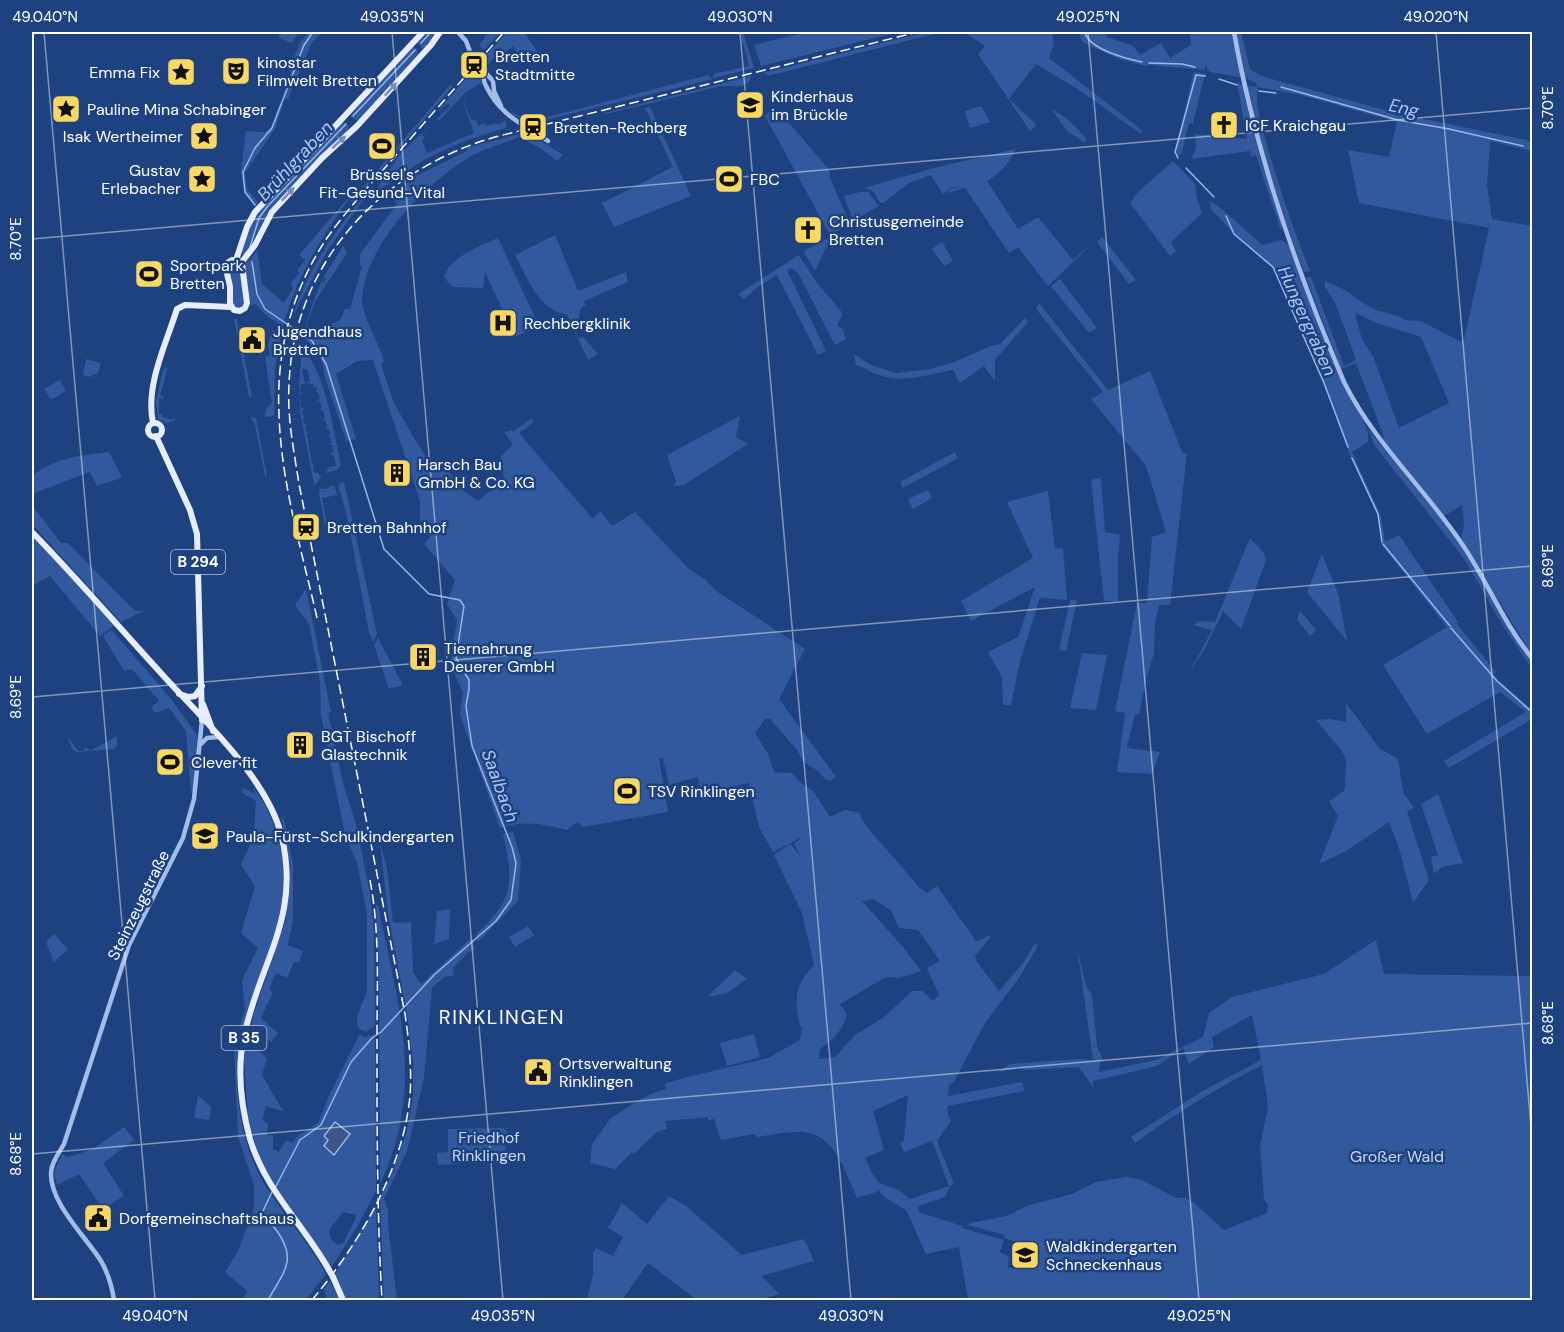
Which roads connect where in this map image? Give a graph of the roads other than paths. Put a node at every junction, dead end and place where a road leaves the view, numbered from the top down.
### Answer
1 (423, 32) edge
2 (440, 32) edge
3 (458, 32) edge
4 (1234, 32) edge
5 (410, 45) junction
6 (420, 57) junction
7 (548, 141) dead end
8 (239, 261) junction
9 (230, 287) junction
10 (210, 305) junction
11 (231, 306) junction
12 (32, 532) edge
13 (1533, 658) edge
14 (202, 686) junction
15 (179, 693) junction
16 (203, 703) junction
17 (202, 720) junction
18 (213, 731) junction
19 (218, 737) junction
20 (201, 744) junction
21 (114, 1300) edge
22 (343, 1300) edge

1 - 5 main road
2 - 6 main road
3 - 7 street
4 - 13 street
5 - 6 main road
5 - 8 main road
8 -> 6 main road
8 - 9 main road
8 - 11 main road
9 - 10 main road
9 - 11 main road
10 - 11 main road
10 - 14 main road, B 294
12 - 15 main road, B 35
14 - 15 main road
14 - 16 main road, B 294
15 - 17 main road, B 35
16 - 17 main road, B 294
16 - 18 main road, B 294
17 - 18 main road, B 35
17 - 20 street, Steinzeugstraße
18 - 19 main road, B 35
19 - 20 street
19 - 22 main road, B 35
20 - 21 street, Steinzeugstraße

